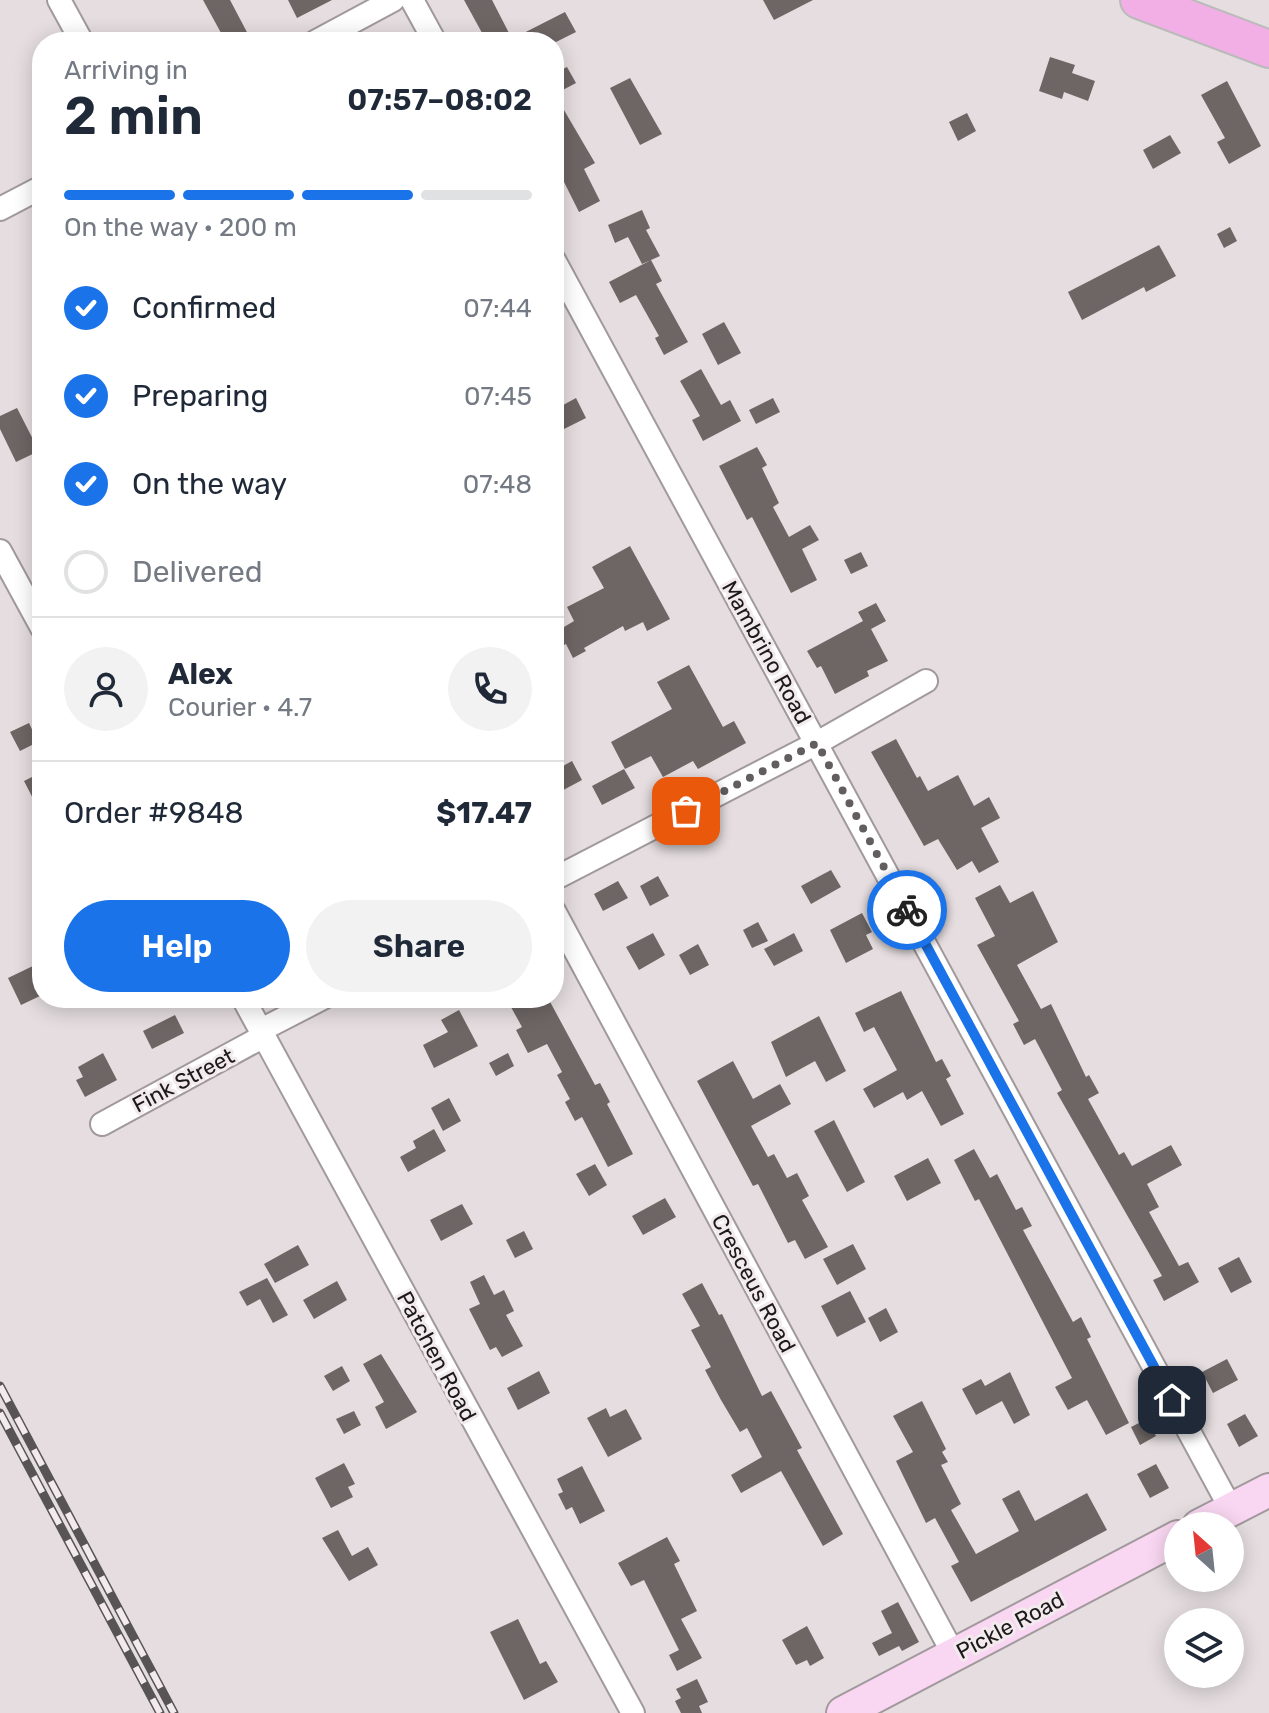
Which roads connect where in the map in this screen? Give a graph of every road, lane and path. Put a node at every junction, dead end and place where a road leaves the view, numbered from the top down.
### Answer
1 (59, 0) edge
2 (393, 0) edge
3 (412, 0) edge
4 (1139, 0) edge
5 (77, 32) edge
6 (334, 32) edge
7 (430, 32) edge
8 (1269, 49) edge
9 (32, 192) edge
10 (0, 209) edge
11 (564, 278) edge
12 (0, 551) edge
13 (32, 610) edge
14 (926, 681) dead end
15 (817, 743) junction
16 (564, 874) edge
17 (564, 930) edge
18 (249, 1008) edge
19 (306, 1008) edge
20 (263, 1033) junction
21 (102, 1124) dead end
22 (1269, 1490) edge
23 (1231, 1509) junction
24 (1225, 1512) edge
25 (1164, 1544) edge
26 (954, 1655) junction
27 (633, 1713) edge
28 (843, 1713) edge

1 - 5 street
2 - 6 street
3 - 7 street
4 - 8 main road
9 - 10 street
11 - 15 street, Mambrino Road
12 - 13 street
14 - 15 street
15 - 16 street
15 - 23 street, Mambrino Road
17 - 26 street, Cresceus Road
18 - 20 street, Patchen Road
19 - 20 street, Fink Street
20 - 21 street, Fink Street
20 - 27 street, Patchen Road
22 - 23 street
23 - 24 street
25 - 26 street, Pickle Road
26 - 28 street, Pickle Road

